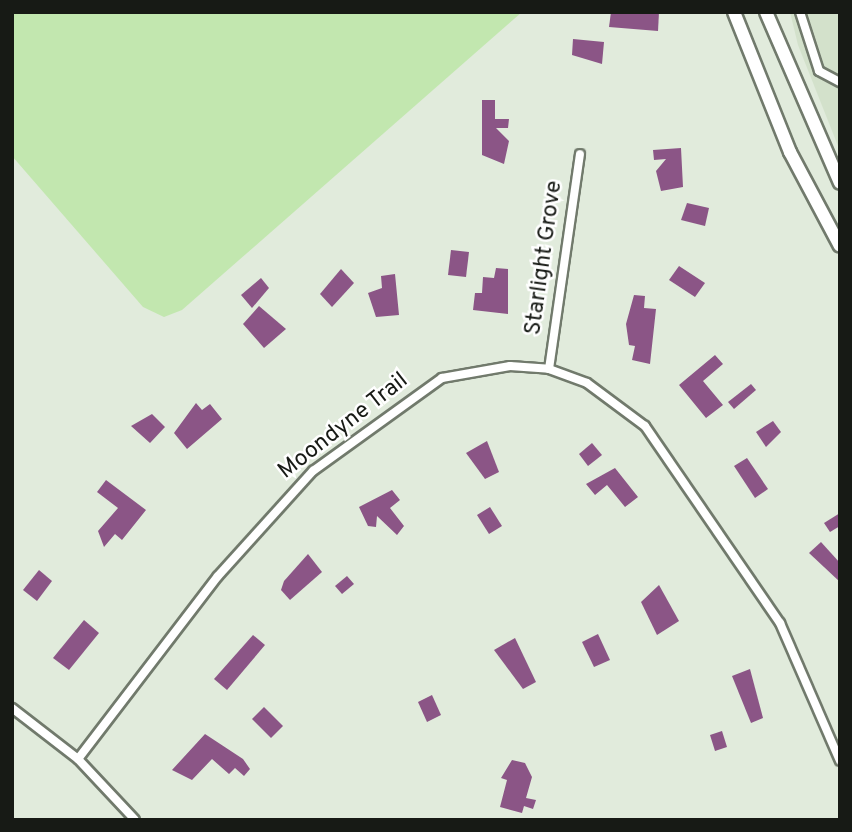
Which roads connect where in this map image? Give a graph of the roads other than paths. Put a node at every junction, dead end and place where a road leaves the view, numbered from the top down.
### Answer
1 (734, 12) edge
2 (766, 12) edge
3 (800, 12) edge
4 (840, 82) edge
5 (580, 154) dead end
6 (840, 183) edge
7 (840, 246) edge
8 (549, 369) junction
9 (12, 708) edge
10 (78, 759) junction
11 (840, 761) edge
12 (135, 820) edge

1 - 7 main road
2 - 6 main road
3 - 4 street
5 - 8 street, Starlight Grove
8 - 10 street, Moondyne Trail
8 - 11 street, Moondyne Trail
9 - 10 street
10 - 12 street

